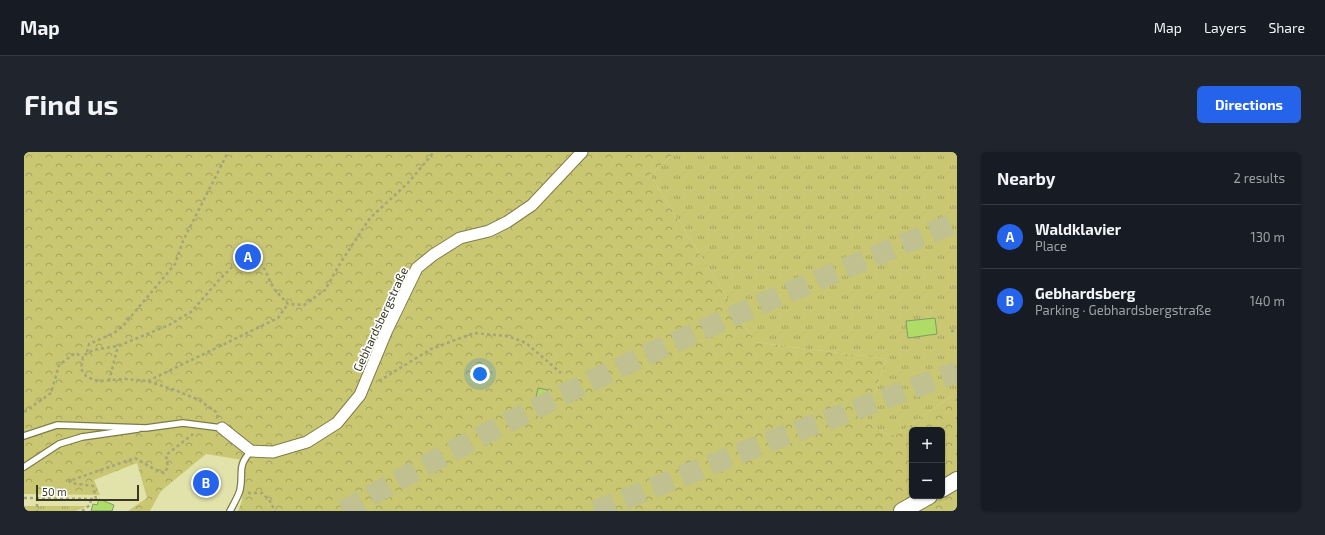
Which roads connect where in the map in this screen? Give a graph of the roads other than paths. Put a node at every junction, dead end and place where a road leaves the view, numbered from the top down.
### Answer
1 (582, 152) edge
2 (146, 428) junction
3 (222, 428) joint
4 (24, 436) edge
5 (251, 451) junction
6 (24, 467) edge
7 (957, 480) edge
8 (945, 487) edge
9 (924, 499) edge
10 (230, 511) edge
11 (902, 511) edge

1 - 5 street, Gebhardsbergstraße
2 - 3 lane
2 - 4 lane
2 - 6 lane
3 - 5 street
5 - 10 lane
7 - 8 street
9 - 11 street

